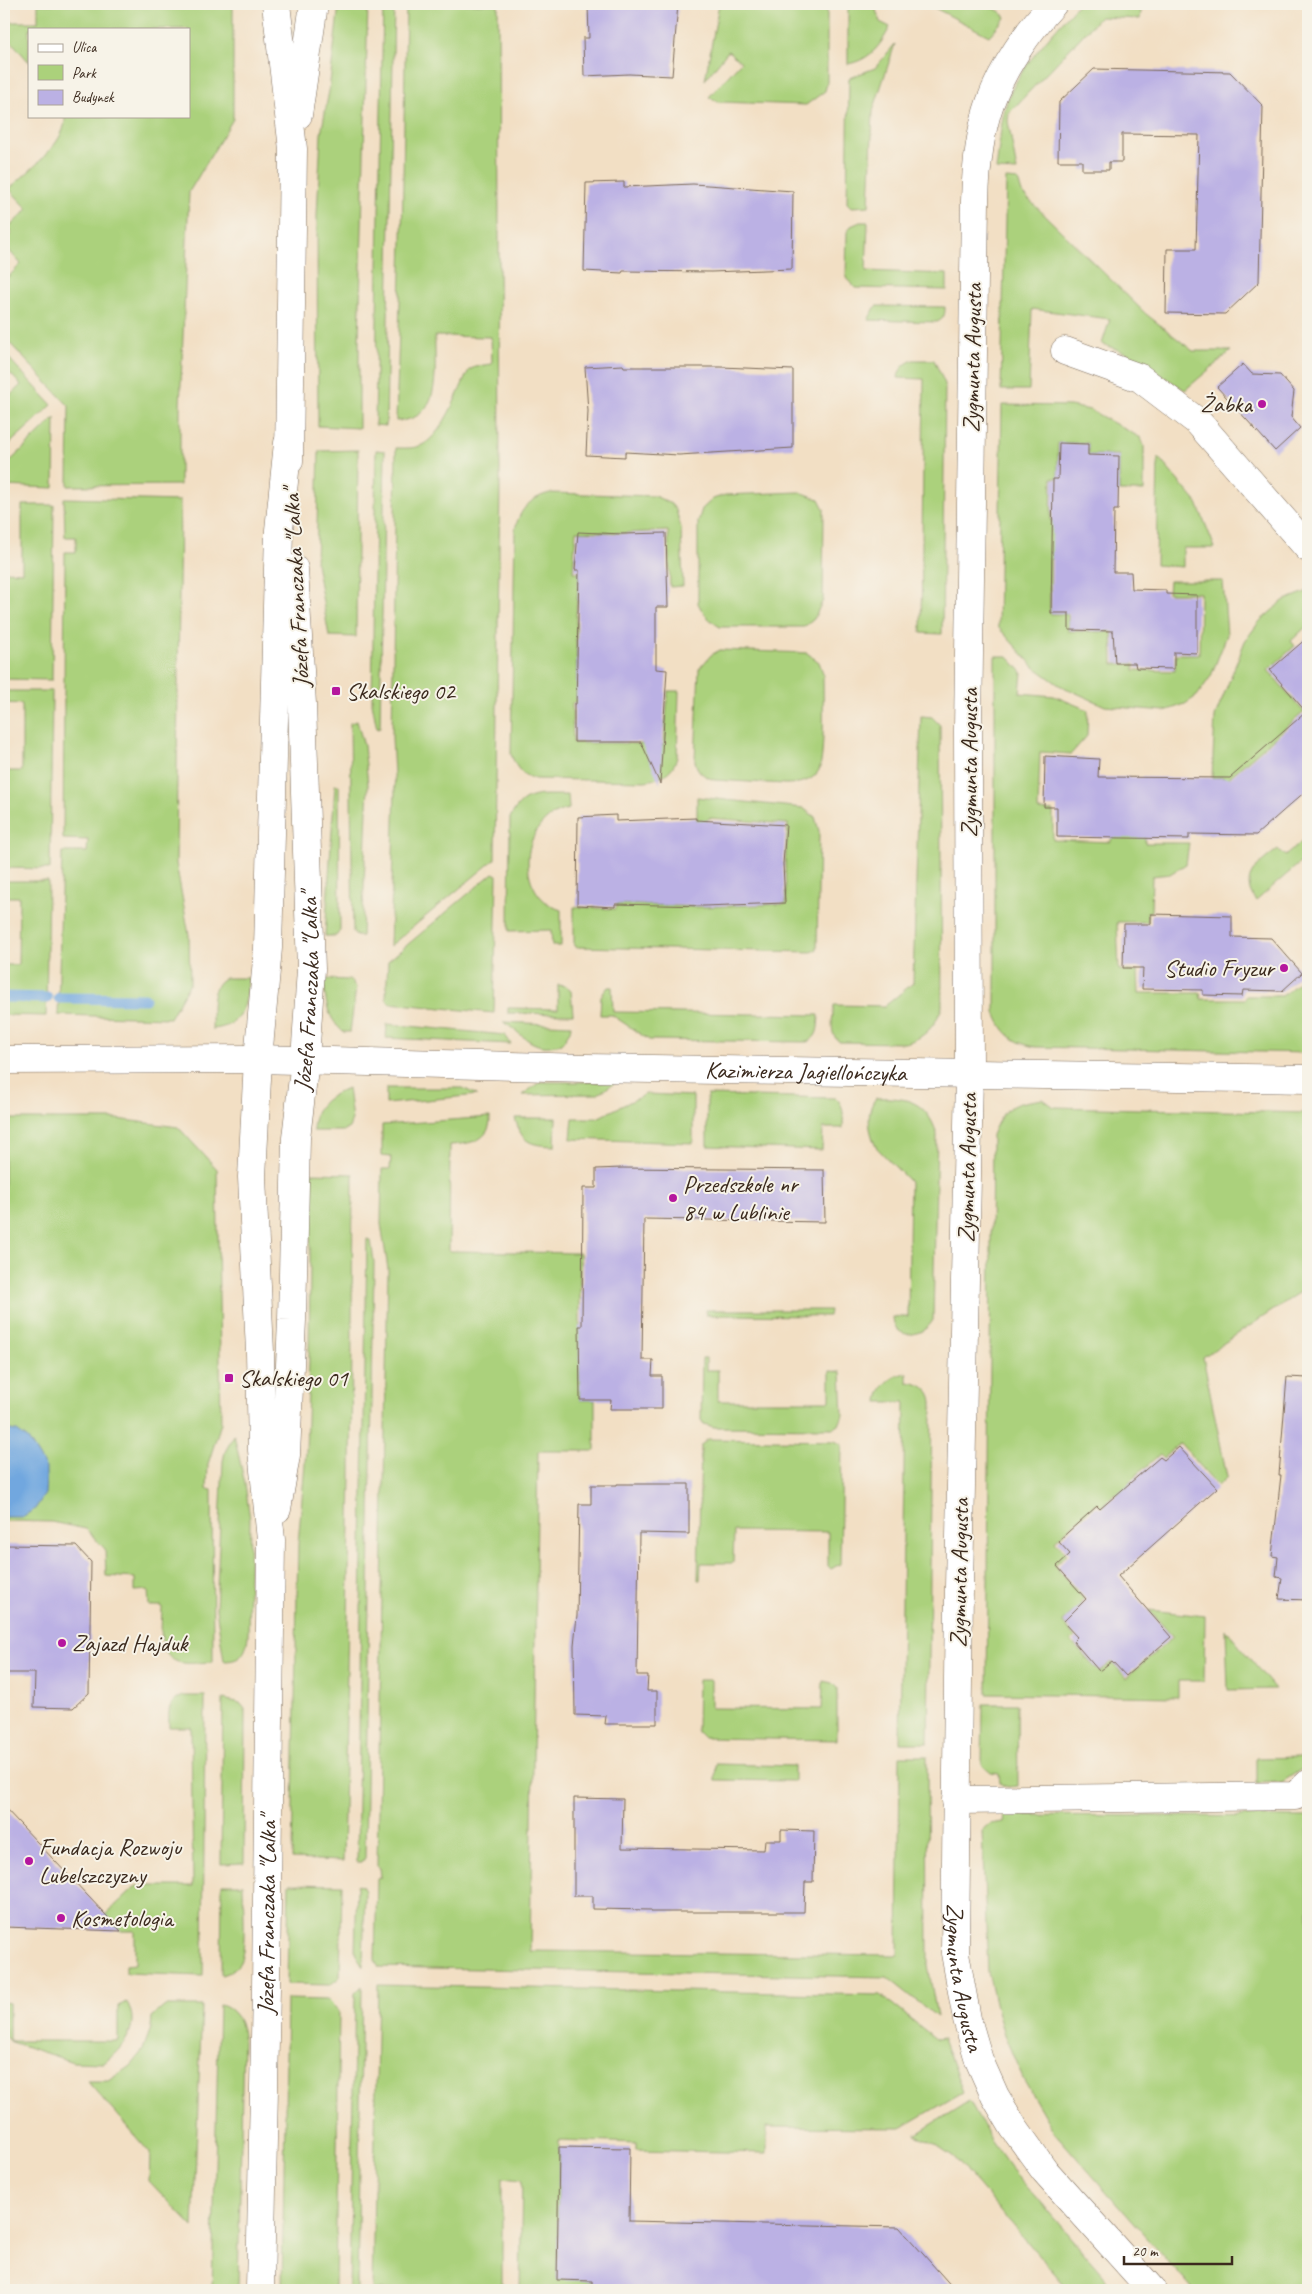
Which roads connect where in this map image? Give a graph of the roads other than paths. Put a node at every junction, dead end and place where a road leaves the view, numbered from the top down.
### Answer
1 (276, 4) edge
2 (314, 4) edge
3 (1053, 4) edge
4 (293, 149) junction
5 (1065, 351) dead end
6 (288, 443) junction
7 (1308, 548) edge
8 (258, 1059) junction
9 (4, 1060) edge
10 (305, 1060) junction
11 (969, 1074) junction
12 (1308, 1079) edge
13 (272, 1540) junction
14 (1308, 1784) edge
15 (956, 1800) junction
16 (260, 2290) edge
17 (1152, 2290) edge

1 - 4 street, Józefa Franczaka "Lalka"
2 - 4 street, Józefa Franczaka "Lalka"
3 - 11 street, Zygmunta Augusta
4 - 6 street, Józefa Franczaka "Lalka"
5 - 7 street
6 - 8 street, Józefa Franczaka "Lalka"
6 - 10 street, Józefa Franczaka "Lalka"
8 - 9 street, Kazimierza Jagiellończyka
8 - 10 street, Kazimierza Jagiellończyka
8 - 13 street, Józefa Franczaka "Lalka"
10 - 11 street, Kazimierza Jagiellończyka
10 - 13 street, Józefa Franczaka "Lalka"
11 - 12 street, Kazimierza Jagiellończyka
11 - 15 street, Zygmunta Augusta
13 - 16 street, Józefa Franczaka "Lalka"
14 - 15 street
15 - 17 street, Zygmunta Augusta

